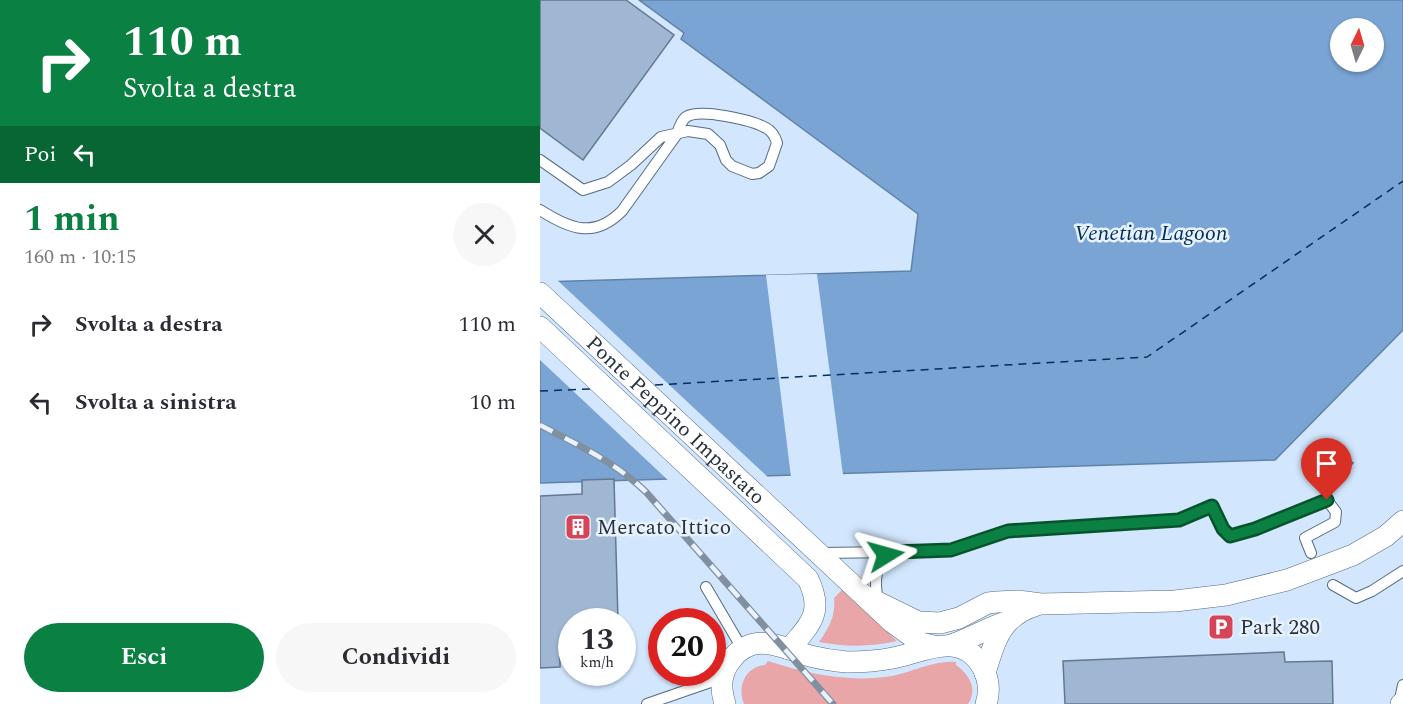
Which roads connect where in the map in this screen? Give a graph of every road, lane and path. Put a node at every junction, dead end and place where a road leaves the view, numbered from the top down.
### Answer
1 (677, 134) junction
2 (540, 160) edge
3 (540, 210) edge
4 (540, 293) edge
5 (540, 327) edge
6 (1403, 521) edge
7 (816, 549) junction
8 (895, 552) junction
9 (1311, 553) dead end
10 (1403, 571) edge
11 (1333, 585) dead end
12 (706, 587) dead end
13 (872, 598) junction
14 (1041, 604) junction
15 (1006, 622) junction
16 (942, 646) junction
17 (789, 649) junction
18 (743, 650) junction
19 (726, 669) edge
20 (985, 673) junction
21 (1403, 685) edge
22 (699, 686) edge
23 (722, 686) edge
24 (648, 704) edge
25 (725, 704) edge
26 (986, 704) edge
27 (1401, 704) edge

1 - 1 lane
1 - 2 lane
1 - 3 lane
4 - 7 street, Ponte Peppino Impastato
5 - 17 street, Ponte Peppino Impastato
6 - 14 street
7 - 8 lane
7 - 13 street, Ponte Peppino Impastato
8 - 9 lane
8 - 13 lane
10 - 11 lane
12 - 18 lane
13 - 14 street
13 - 16 street
14 - 15 street
15 - 16 street
15 - 20 street
16 - 17 street
16 - 20 street
17 - 18 street
18 - 19 street
20 - 26 street
21 - 27 lane
22 - 24 lane
23 - 25 street

